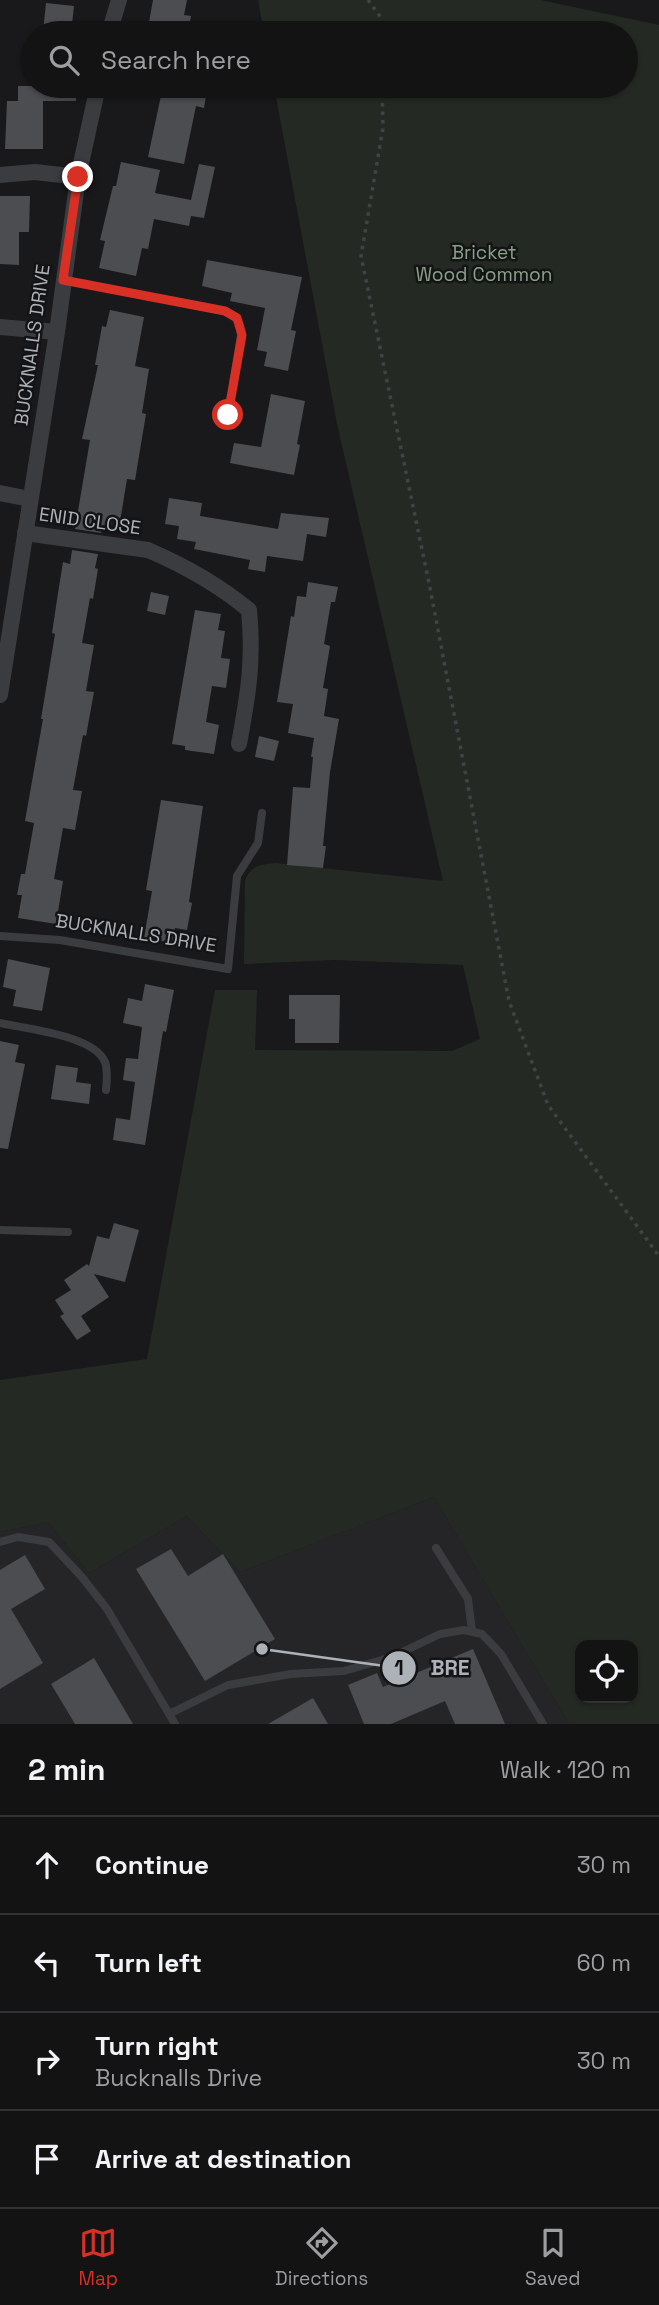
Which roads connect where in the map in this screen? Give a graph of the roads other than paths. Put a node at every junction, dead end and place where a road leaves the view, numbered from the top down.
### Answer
1 (119, 0) edge
2 (113, 21) edge
3 (95, 98) edge
4 (0, 175) edge
5 (78, 177) junction
6 (63, 280) junction
7 (0, 327) edge
8 (57, 332) junction
9 (228, 415) dead end
10 (0, 493) edge
11 (30, 499) junction
12 (26, 533) junction
13 (0, 695) edge
14 (239, 744) dead end
15 (262, 813) dead end
16 (0, 936) edge
17 (0, 1023) edge
18 (106, 1090) dead end
19 (0, 1230) edge
20 (68, 1232) dead end
21 (0, 1542) edge
22 (436, 1548) dead end
23 (472, 1631) junction
24 (169, 1714) junction
25 (175, 1724) edge
26 (543, 1724) edge

1 - 2 street
3 - 5 street, BUCKNALLS DRIVE
4 - 5 street
5 - 6 street, BUCKNALLS DRIVE
6 - 8 street, BUCKNALLS DRIVE
6 - 9 lane
7 - 8 street
8 - 11 street, BUCKNALLS DRIVE
10 - 11 street
11 - 12 street, BUCKNALLS DRIVE
12 - 13 street, BUCKNALLS DRIVE
12 - 14 street, ENID CLOSE
15 - 16 lane, BUCKNALLS DRIVE
17 - 18 lane
19 - 20 lane
21 - 24 lane
22 - 23 lane
23 - 24 lane
23 - 26 lane
24 - 25 lane

